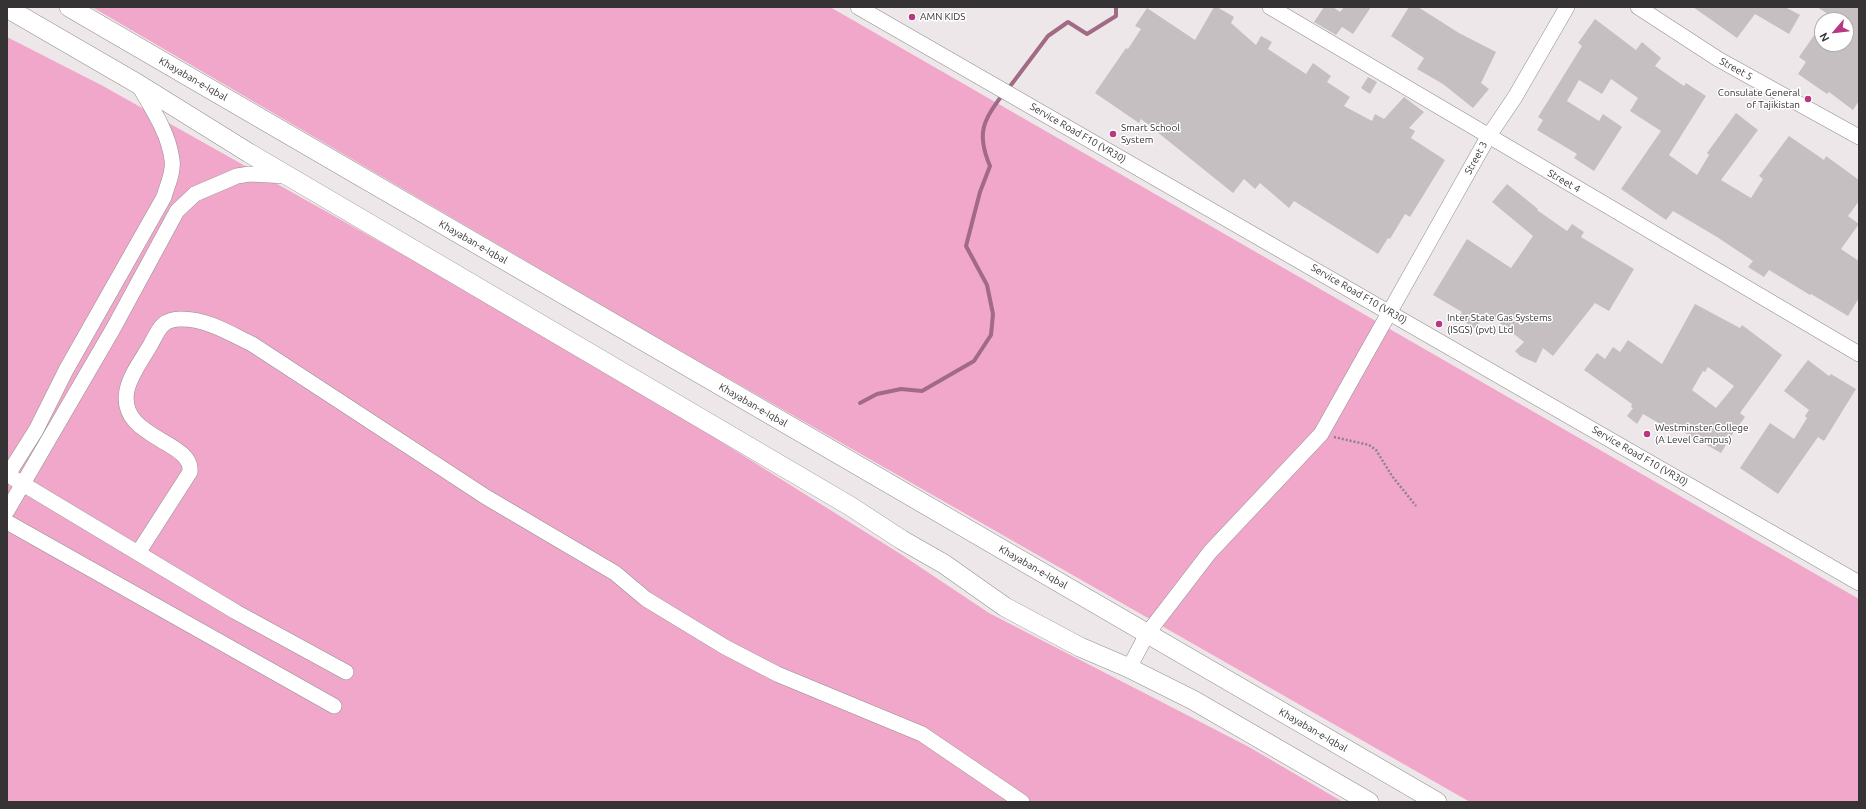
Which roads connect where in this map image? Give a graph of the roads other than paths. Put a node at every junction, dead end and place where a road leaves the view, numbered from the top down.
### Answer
1 (69, 7) edge
2 (858, 7) edge
3 (1270, 7) edge
4 (1567, 7) edge
5 (1638, 7) edge
6 (7, 8) edge
7 (138, 84) junction
8 (1488, 136) junction
9 (1859, 137) edge
10 (288, 176) junction
11 (1389, 311) junction
12 (1859, 354) edge
13 (7, 475) edge
14 (22, 483) junction
15 (7, 511) edge
16 (7, 522) edge
17 (138, 553) junction
18 (1859, 583) edge
19 (1147, 634) junction
20 (1129, 668) junction
21 (346, 672) dead end
22 (334, 706) dead end
23 (1022, 802) edge
24 (1370, 802) edge
25 (1437, 802) edge

1 - 19 main road, Khayaban-e-Iqbal
2 - 11 street, Service Road F10 (VR30)
3 - 8 street, Street 4
4 - 8 street, Street 3
5 - 9 street, Street 5
6 - 7 main road
7 - 10 main road
7 - 13 street
8 - 11 street, Street 3
8 - 12 street, Street 4
10 - 14 street
10 - 20 main road
11 - 18 street, Service Road F10 (VR30)
11 - 19 street, Street 3
13 - 14 street
14 - 15 street
14 - 17 street
16 - 22 street
17 - 21 street
17 - 23 street
19 - 20 street, Street 3
19 - 25 main road, Khayaban-e-Iqbal
20 - 24 main road

